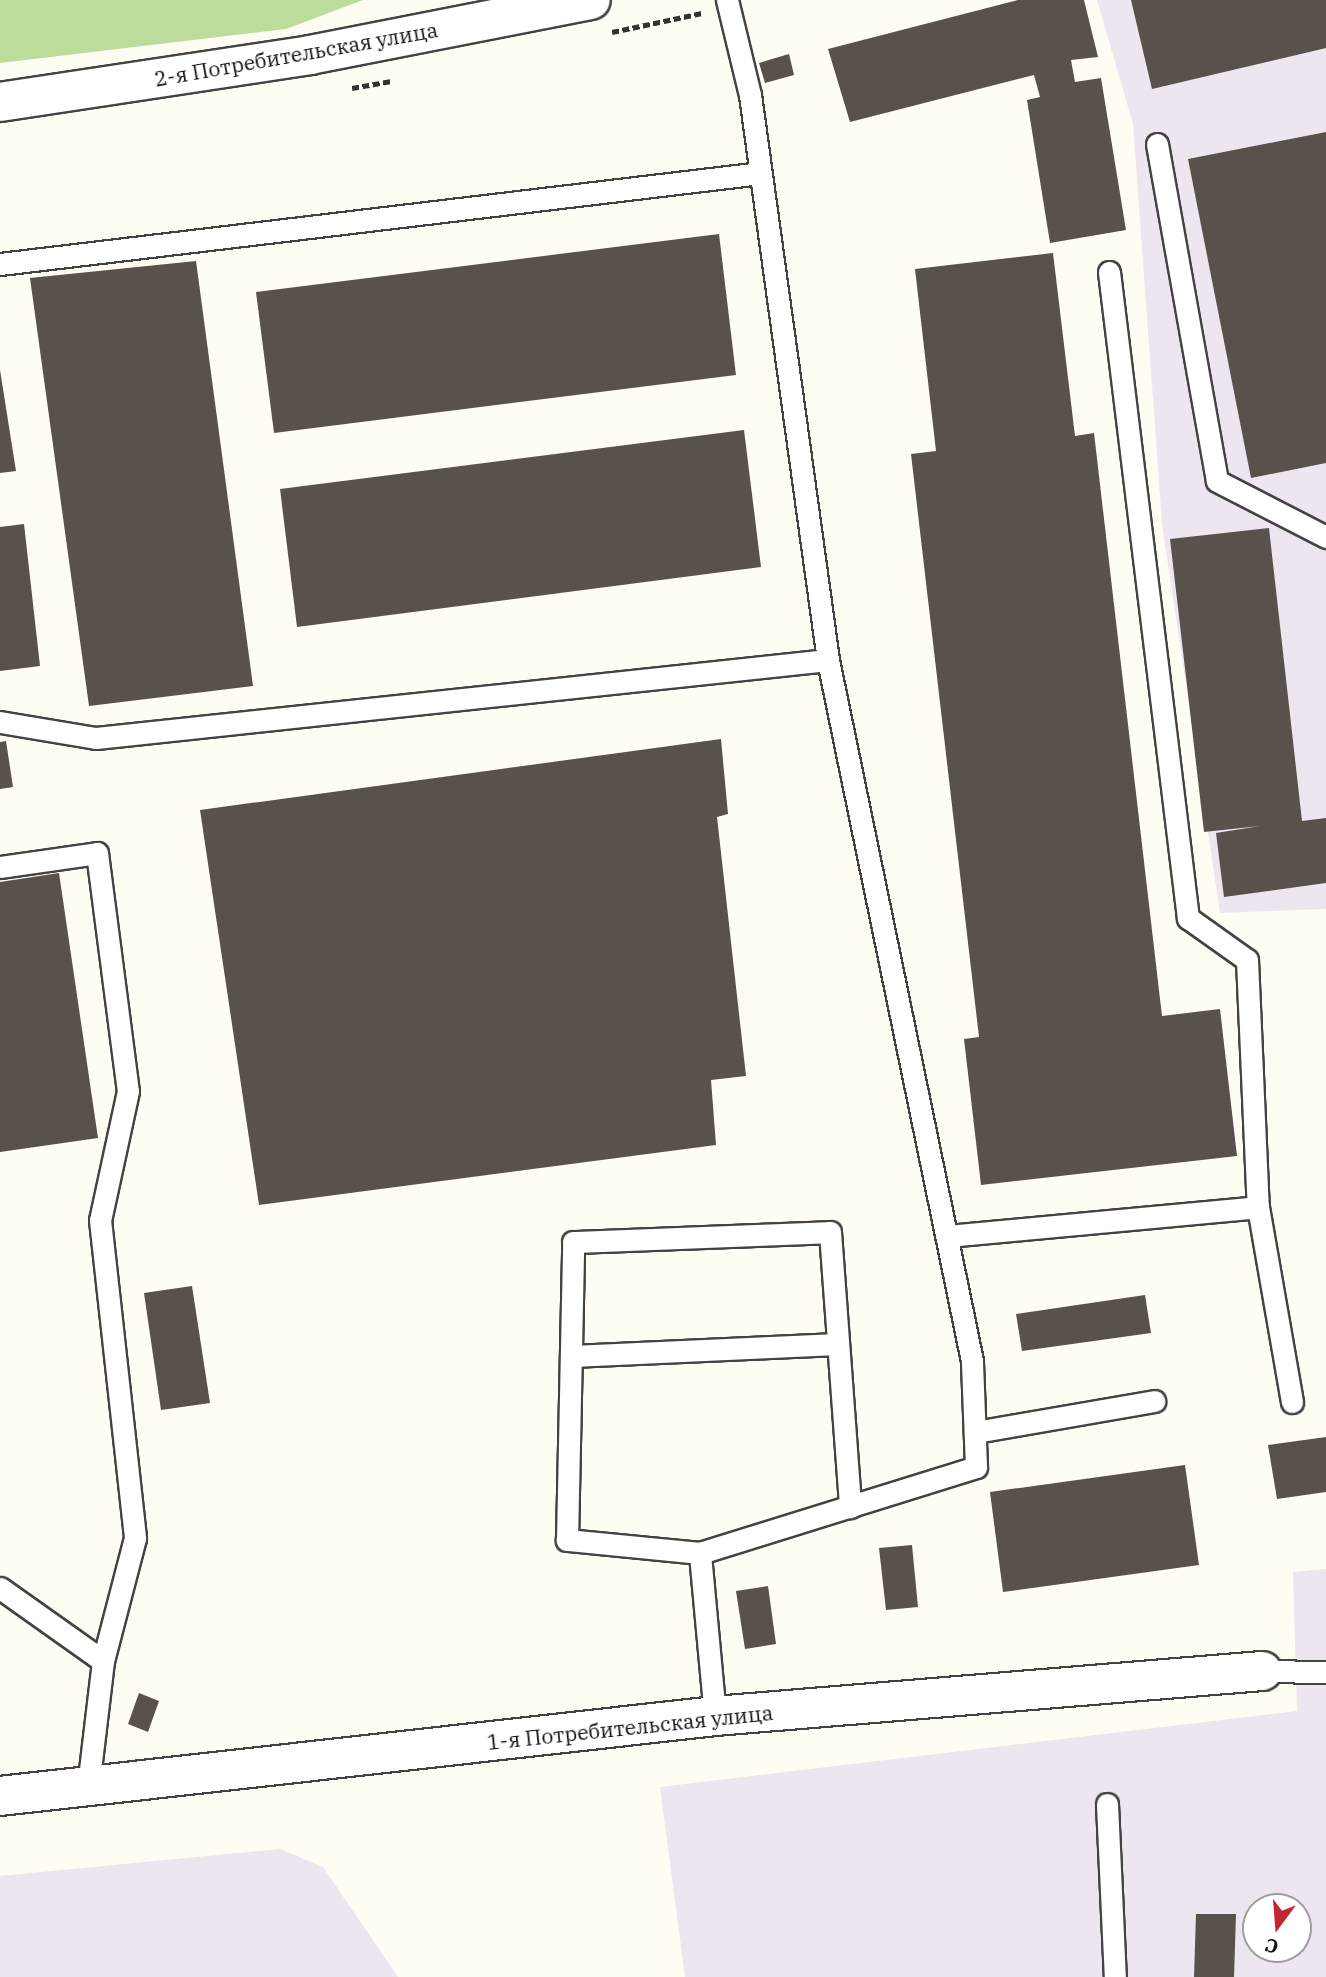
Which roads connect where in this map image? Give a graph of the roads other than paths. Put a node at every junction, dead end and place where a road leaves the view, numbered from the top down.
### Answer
1 (591, 0) edge
2 (727, 0) edge
3 (0, 102) edge
4 (1157, 144) dead end
5 (761, 173) junction
6 (0, 264) edge
7 (1109, 272) dead end
8 (1326, 537) edge
9 (828, 660) junction
10 (0, 722) edge
11 (0, 867) edge
12 (1258, 1207) junction
13 (947, 1236) junction
14 (838, 1344) junction
15 (571, 1356) junction
16 (1154, 1401) dead end
17 (1292, 1402) dead end
18 (975, 1432) junction
19 (850, 1507) junction
20 (700, 1553) junction
21 (0, 1588) edge
22 (103, 1661) junction
23 (1262, 1671) joint
24 (1326, 1672) edge
25 (715, 1716) junction
26 (88, 1787) junction
27 (0, 1796) edge
28 (1107, 1804) dead end
29 (1115, 1977) edge

1 - 3 street, 2-я Потребительская улица
2 - 5 lane
4 - 8 lane
5 - 6 lane
5 - 9 lane
7 - 12 lane
9 - 10 lane
9 - 13 lane
11 - 22 lane
12 - 13 lane
12 - 17 lane
13 - 18 lane
14 - 15 lane
14 - 15 lane
14 - 19 lane
15 - 20 lane
16 - 18 lane
18 - 19 lane
19 - 20 lane
20 - 25 lane
21 - 22 lane
22 - 26 lane
23 - 24 lane
23 - 25 street, 1-я Потребительская улица
25 - 26 street, 1-я Потребительская улица
26 - 27 street, 1-я Потребительская улица
28 - 29 lane

